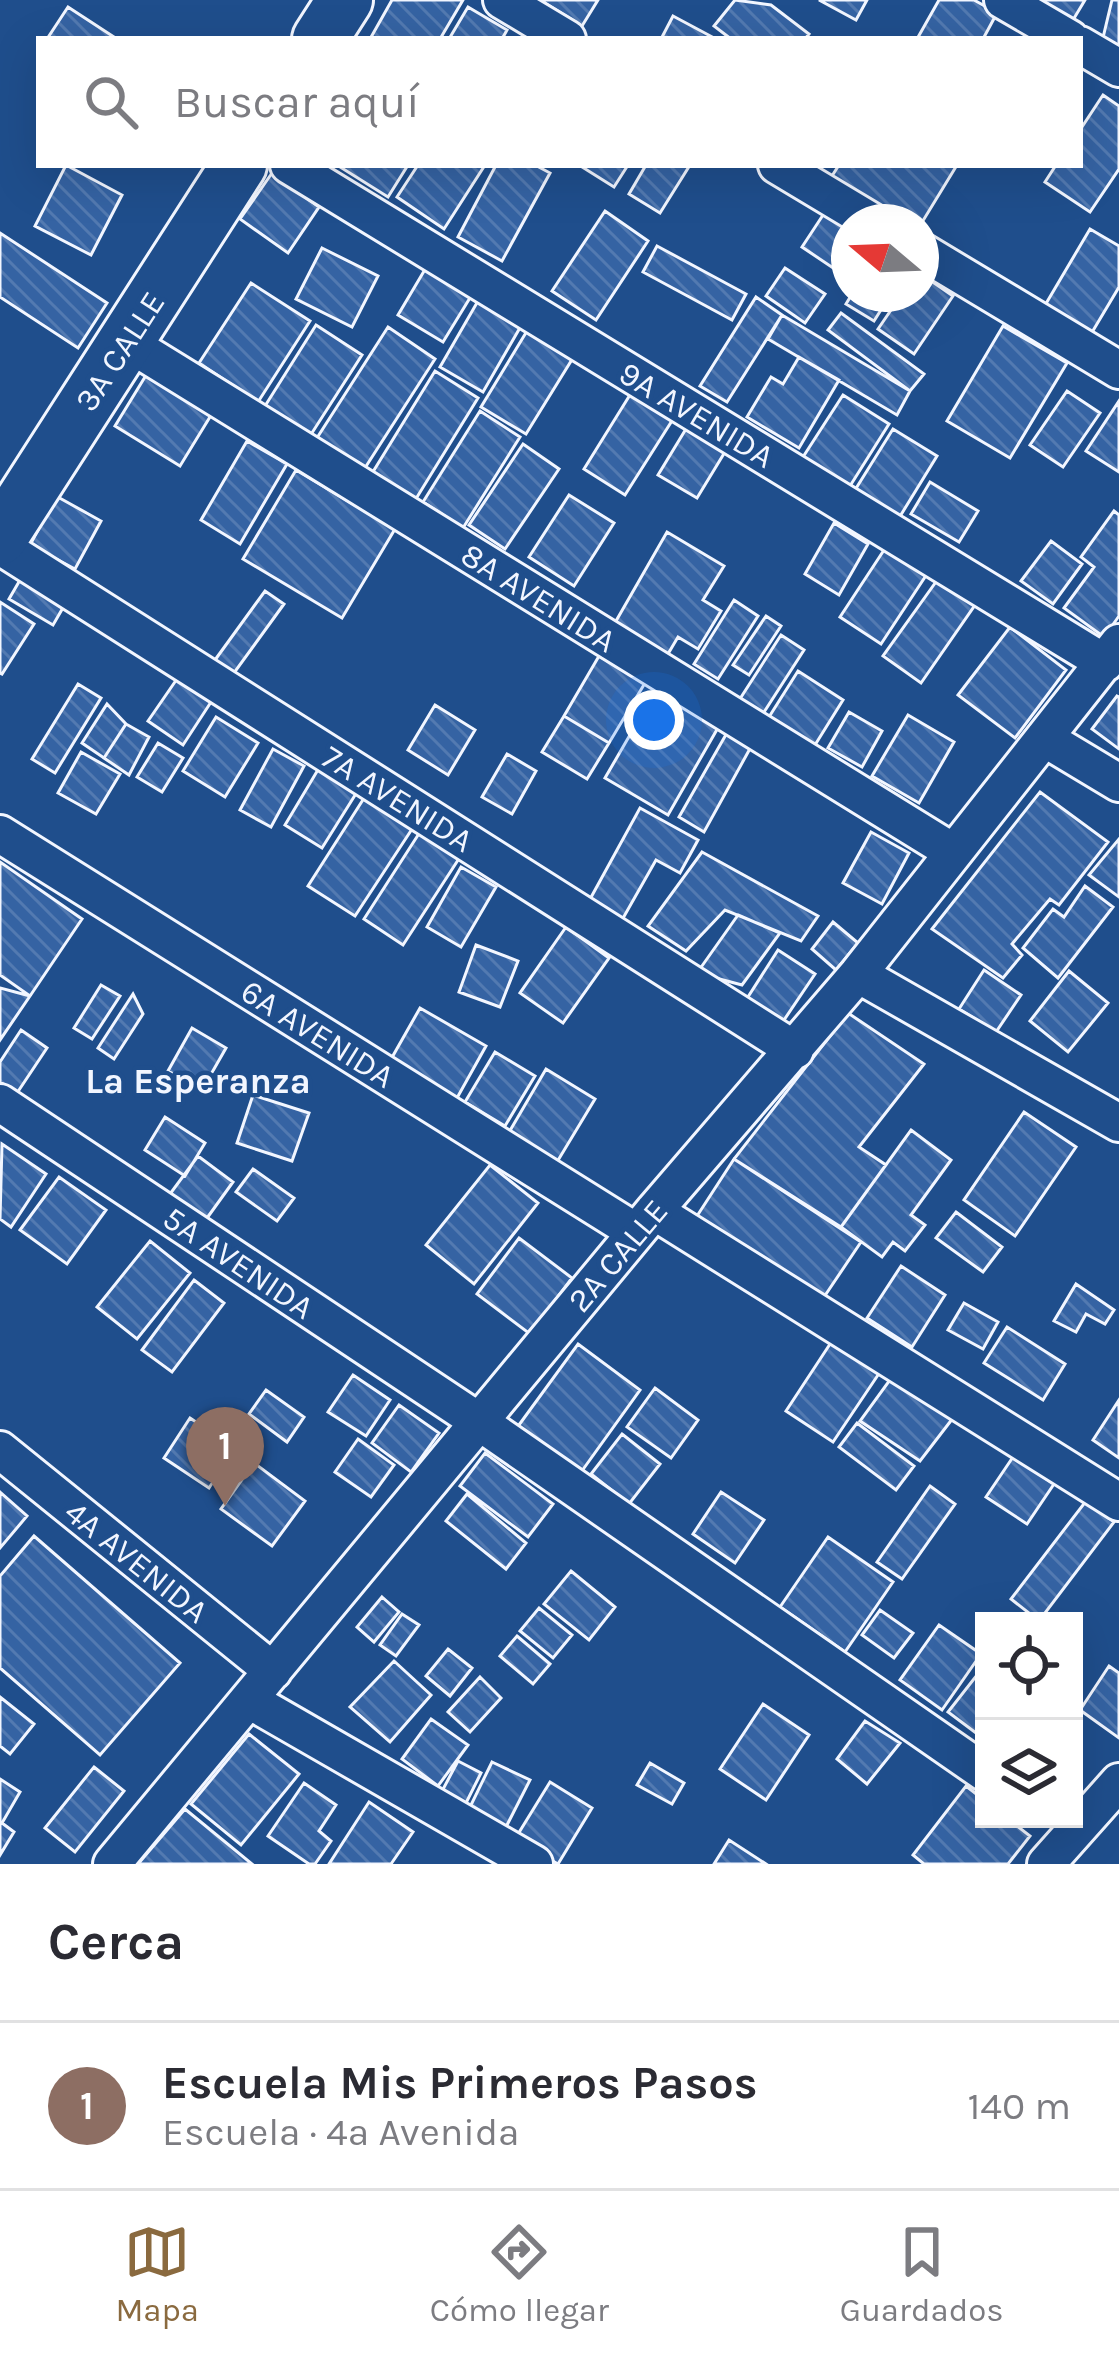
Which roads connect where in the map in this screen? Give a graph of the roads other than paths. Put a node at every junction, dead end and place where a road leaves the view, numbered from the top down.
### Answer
1 (502, 0) edge
2 (1003, 0) edge
3 (562, 36) edge
4 (1065, 36) edge
5 (1083, 47) edge
6 (1119, 68) edge
7 (237, 168) edge
8 (294, 168) edge
9 (782, 168) edge
10 (842, 204) edge
11 (939, 262) edge
12 (125, 341) junction
13 (1119, 370) edge
14 (0, 542) edge
15 (1112, 653) edge
16 (1044, 738) junction
17 (1119, 784) edge
18 (0, 834) edge
19 (953, 852) junction
20 (859, 974) junction
21 (795, 1050) junction
22 (0, 1103) edge
23 (1119, 1123) edge
24 (645, 1221) junction
25 (478, 1421) junction
26 (0, 1450) edge
27 (1119, 1502) edge
28 (273, 1672) junction
29 (248, 1700) junction
30 (975, 1766) edge
31 (1119, 1783) edge
32 (1060, 1847) edge
33 (112, 1864) edge
34 (534, 1864) edge

1 - 3 street
2 - 4 street
5 - 6 street
7 - 12 street, 3A CALLE
8 - 15 street, 9A AVENIDA
9 - 10 street
11 - 13 street
12 - 14 street, 3A CALLE
12 - 19 street, 8A AVENIDA
14 - 21 street, 7A AVENIDA
15 - 16 street, 2A CALLE
16 - 17 street
16 - 19 street, 2A CALLE
18 - 24 street, 6A AVENIDA
19 - 20 street, 2A CALLE
20 - 21 street, 2A CALLE
20 - 23 street
21 - 24 street, 2A CALLE
22 - 25 street, 5A AVENIDA
24 - 25 street, 2A CALLE
24 - 27 street
25 - 28 street, 2A CALLE
25 - 30 street
26 - 28 street, 4A AVENIDA
28 - 29 street, 2A CALLE
29 - 33 street, 2A CALLE
29 - 34 street
31 - 32 street

